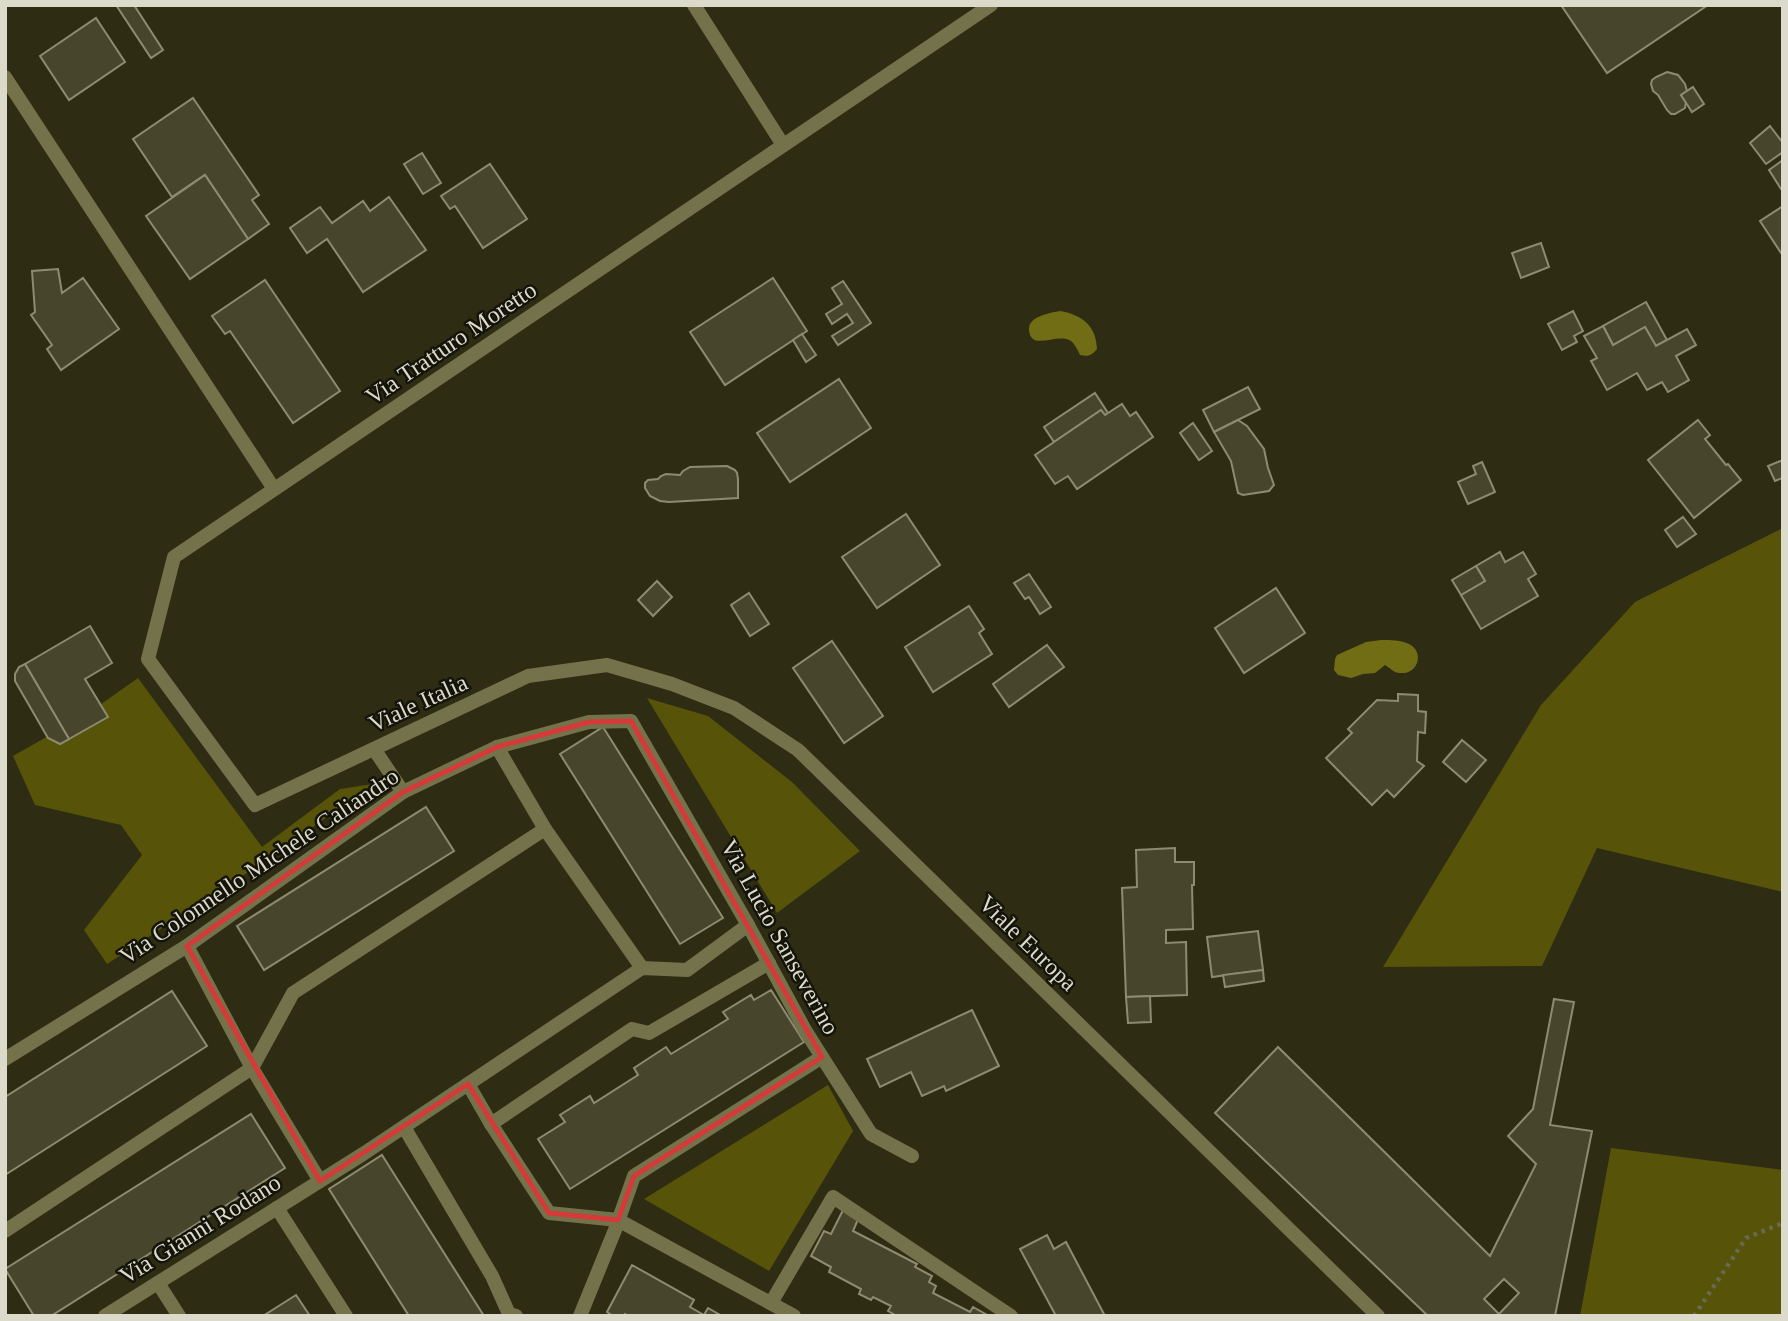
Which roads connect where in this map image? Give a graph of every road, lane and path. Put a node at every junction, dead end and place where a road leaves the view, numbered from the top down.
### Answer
1 (694, 5) edge
2 (991, 5) edge
3 (5, 77) edge
4 (783, 145) junction
5 (274, 489) junction
6 (607, 665) joint
7 (631, 721) joint
8 (496, 747) junction
9 (374, 749) junction
10 (403, 792) junction
11 (255, 805) joint
12 (545, 829) junction
13 (748, 925) junction
14 (187, 946) junction
15 (769, 963) junction
16 (642, 968) junction
17 (822, 1057) junction
18 (5, 1059) edge
19 (253, 1068) junction
20 (468, 1084) junction
21 (491, 1124) junction
22 (404, 1127) junction
23 (912, 1156) dead end
24 (320, 1181) junction
25 (277, 1208) junction
26 (618, 1220) junction
27 (1783, 1223) edge
28 (5, 1230) edge
29 (158, 1283) junction
30 (771, 1303) junction
31 (512, 1315) edge
32 (105, 1316) edge
33 (179, 1316) edge
34 (345, 1316) edge
35 (580, 1316) edge
36 (794, 1316) edge
37 (1011, 1316) edge
38 (1378, 1316) edge
39 (1694, 1316) edge

1 - 4 street
2 - 4 street, Via Tratturo Moretto
3 - 5 street
4 - 5 street, Via Tratturo Moretto
5 - 11 street, Via Tratturo Moretto
6 - 9 street, Viale Italia
6 - 38 street, Viale Europa
7 - 8 street, Via Colonnello Michele Caliandro
7 - 13 street, Via Lucio Sanseverino
8 - 10 street, Via Colonnello Michele Caliandro
8 - 12 street
9 - 10 street
9 - 11 street, Viale Italia
10 - 14 street, Via Colonnello Michele Caliandro
12 - 16 street
12 - 19 street
13 - 15 street, Via Lucio Sanseverino
13 - 16 street
14 - 18 street, Via Colonnello Michele Caliandro
14 - 19 street
15 - 17 street, Via Lucio Sanseverino
15 - 21 street
16 - 20 street, Via Gianni Rodano
17 - 23 street, Via Lucio Sanseverino
17 - 26 street
19 - 24 street
19 - 28 street
20 - 21 street
20 - 22 street, Via Gianni Rodano
21 - 26 street
22 - 24 street, Via Gianni Rodano
22 - 31 street
24 - 25 street, Via Gianni Rodano
25 - 29 street, Via Gianni Rodano
25 - 34 street
26 - 30 street
26 - 35 street
27 - 39 path
29 - 32 street, Via Gianni Rodano
29 - 33 street
30 - 36 street
30 - 37 street

